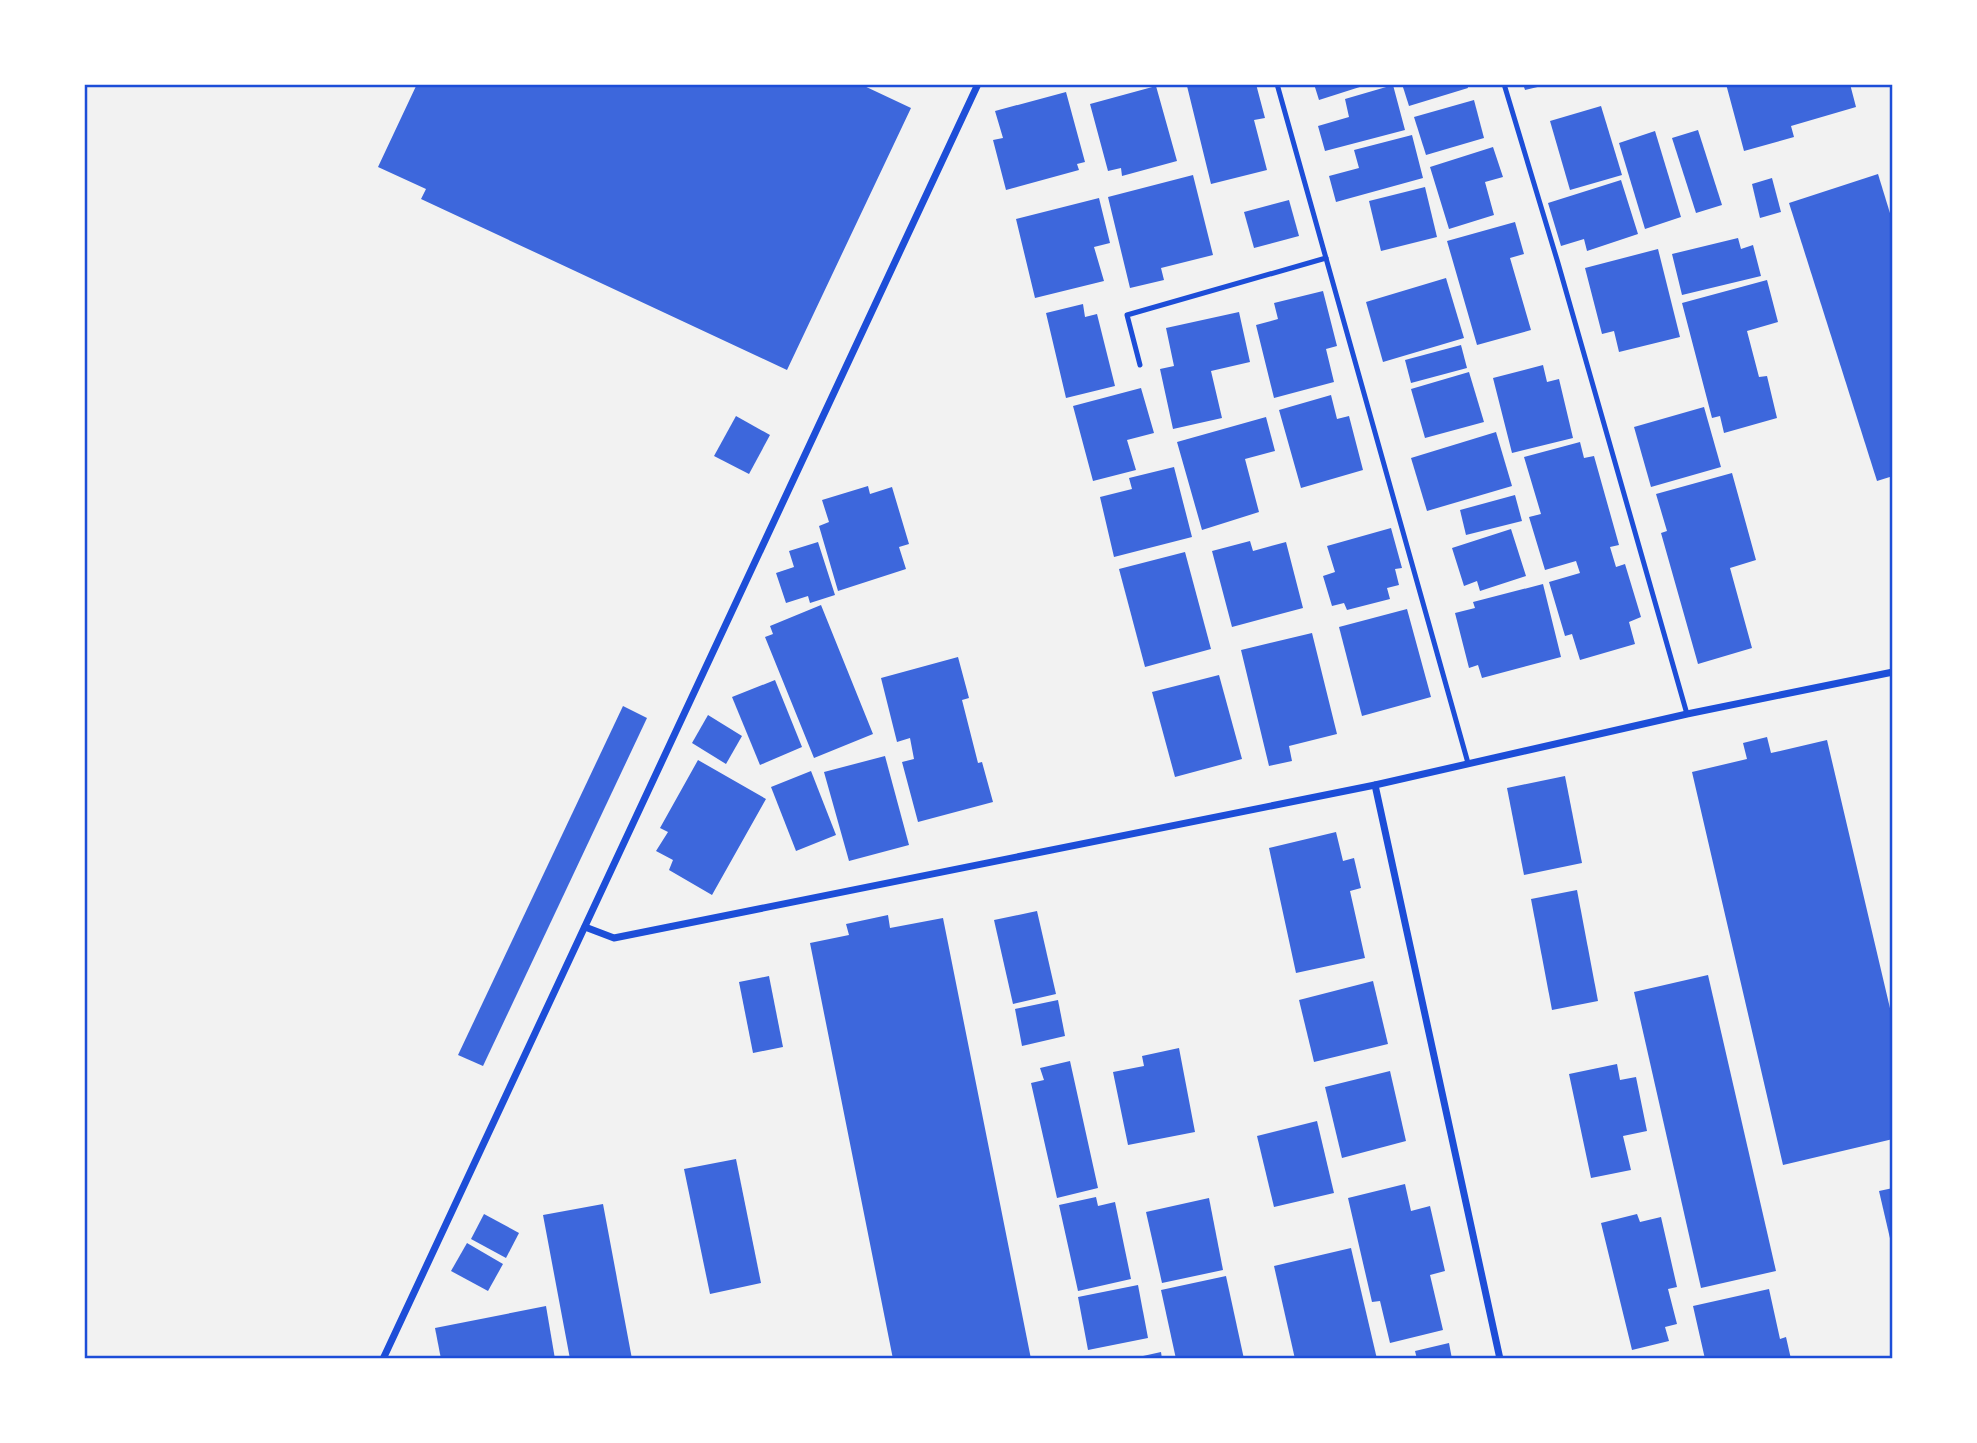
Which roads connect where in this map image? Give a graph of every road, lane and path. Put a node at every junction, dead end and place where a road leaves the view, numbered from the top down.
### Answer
1 (978, 84) edge
2 (1278, 84) edge
3 (1504, 84) edge
4 (1326, 258) junction
5 (1140, 365) dead end
6 (1893, 672) edge
7 (1687, 714) junction
8 (1468, 763) junction
9 (1375, 785) junction
10 (585, 927) junction
11 (383, 1359) edge
12 (1500, 1359) edge

1 - 10 street
2 - 4 lane
3 - 7 lane
4 - 5 lane
4 - 8 lane
6 - 7 street
7 - 8 street
8 - 9 street
9 - 10 street
9 - 12 street
10 - 11 street

